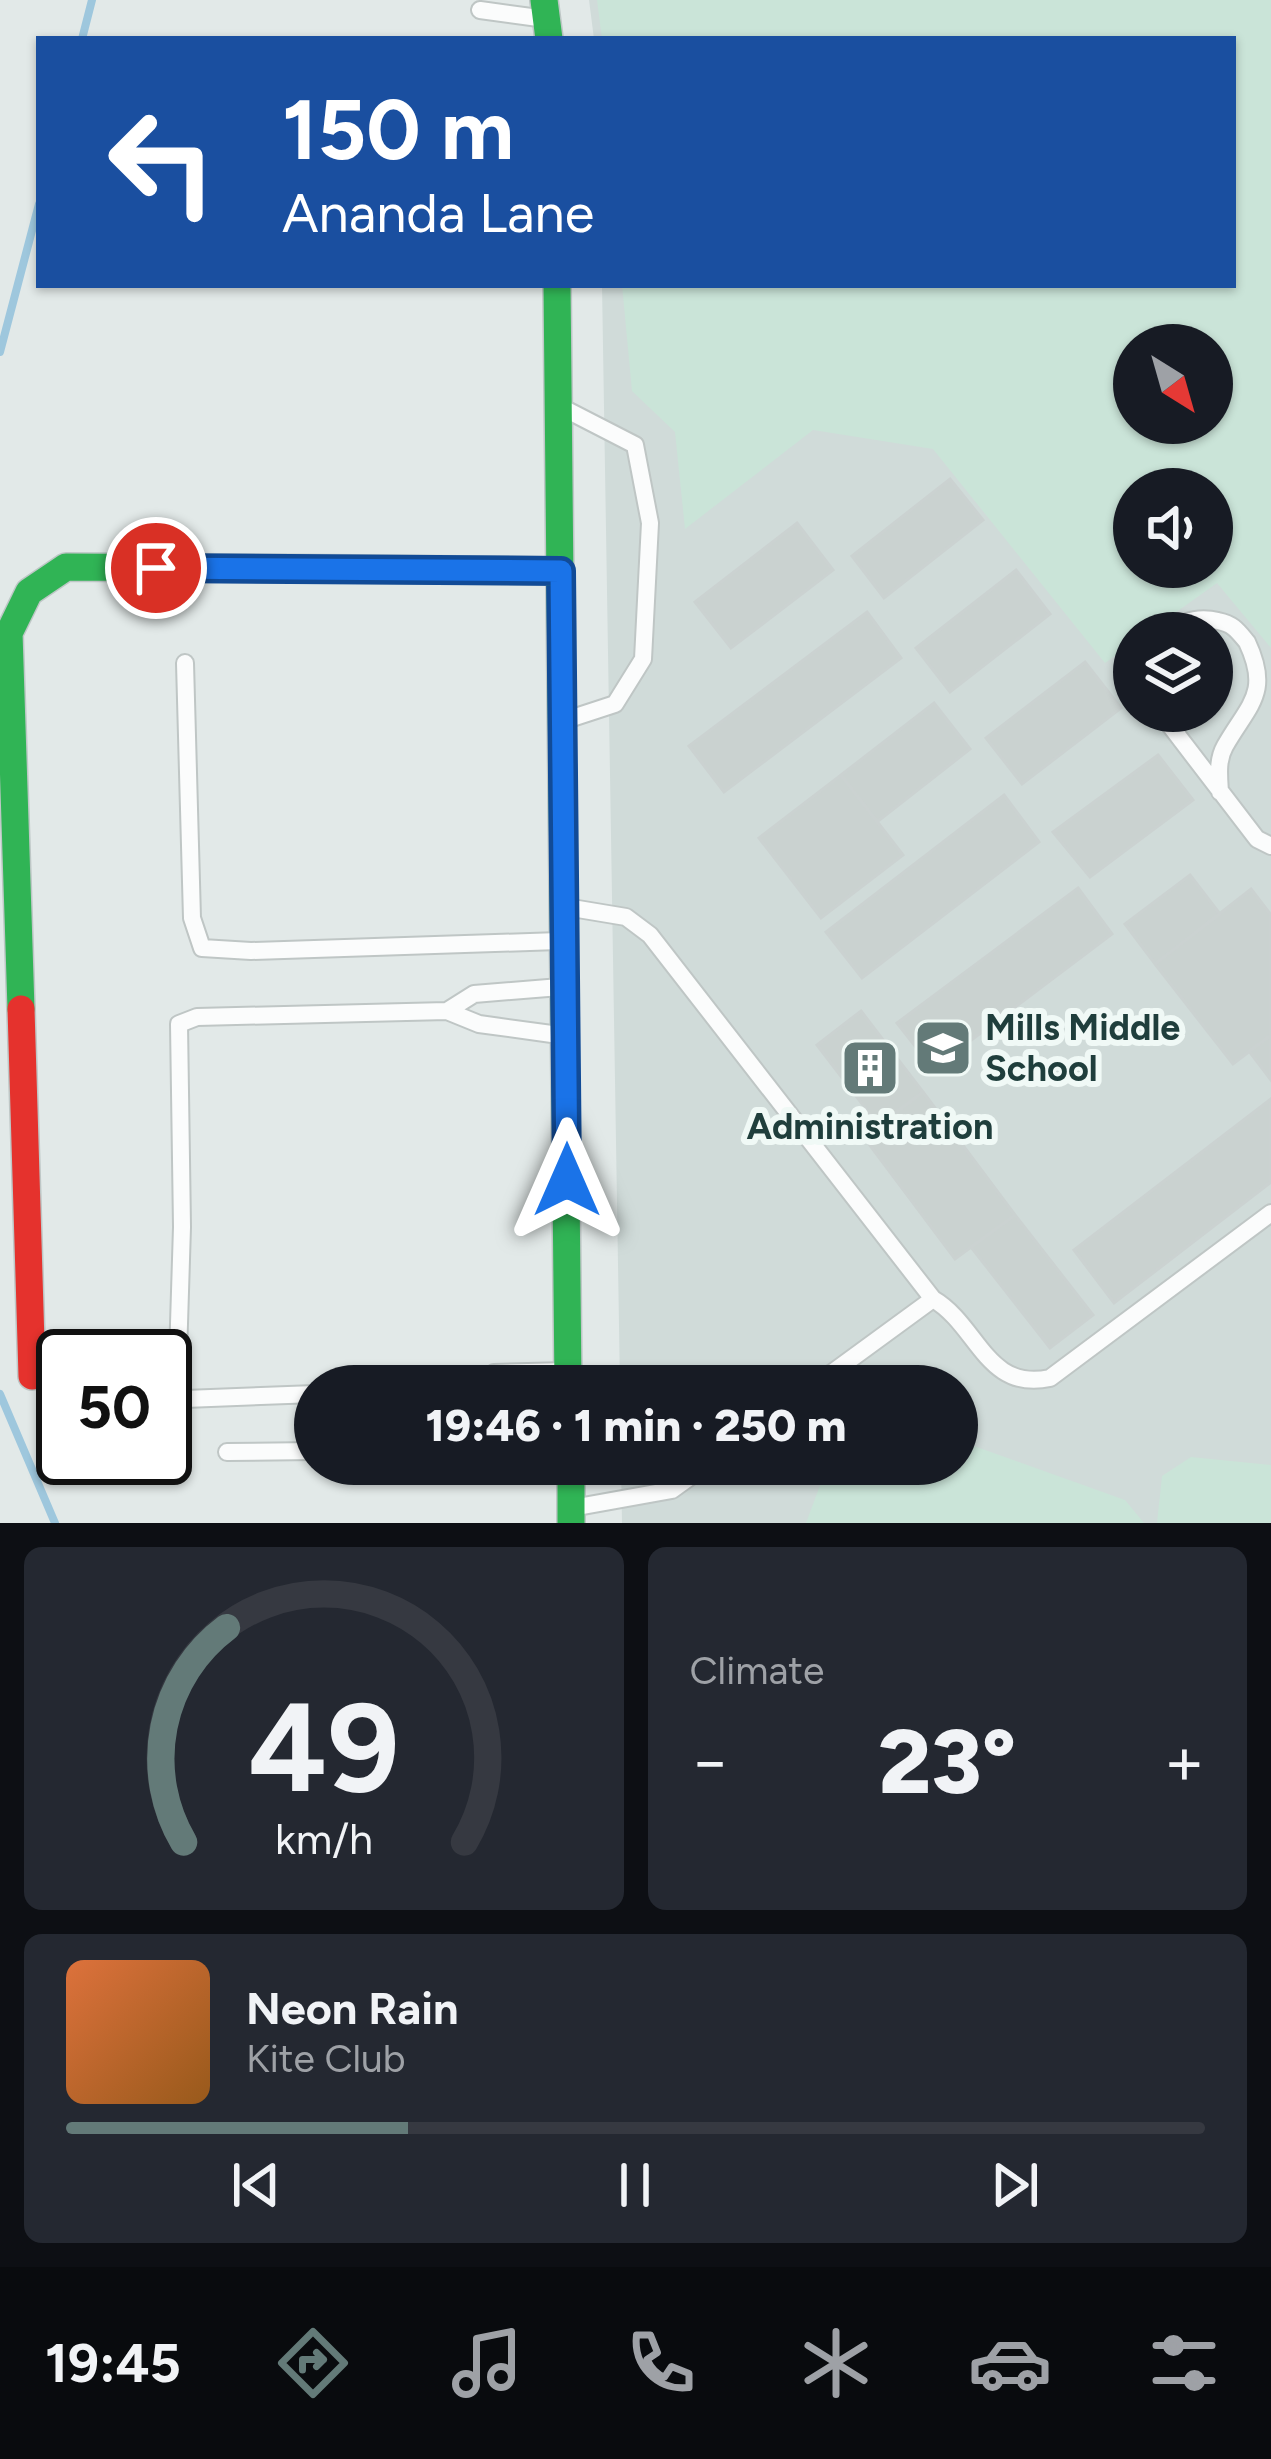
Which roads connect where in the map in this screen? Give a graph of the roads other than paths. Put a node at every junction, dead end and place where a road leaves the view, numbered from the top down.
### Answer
1 (480, 10) dead end
2 (546, 19) edge
3 (557, 288) edge
4 (559, 406) junction
5 (561, 571) junction
6 (1233, 625) edge
7 (185, 663) dead end
8 (562, 722) junction
9 (1175, 732) edge
10 (1220, 791) junction
11 (1271, 846) edge
12 (565, 907) junction
13 (566, 940) junction
14 (566, 987) junction
15 (447, 1011) junction
16 (566, 1036) junction
17 (1271, 1213) edge
18 (933, 1299) junction
19 (568, 1365) edge
20 (843, 1365) edge
21 (32, 1376) dead end
22 (294, 1395) edge
23 (294, 1451) edge
24 (227, 1452) dead end
25 (571, 1485) edge
26 (679, 1485) edge
27 (571, 1516) edge

1 - 2 lane
3 - 4 street
4 - 5 street
4 - 8 lane
5 - 8 street
5 - 21 street
6 - 10 lane
7 - 13 lane
8 - 12 street
9 - 10 lane
10 - 11 lane
12 - 13 street
12 - 18 lane
13 - 14 street
14 - 15 lane
14 - 16 street
15 - 16 lane
15 - 22 lane
16 - 19 street
17 - 18 lane
18 - 20 lane
23 - 24 lane
25 - 27 street
26 - 27 lane

